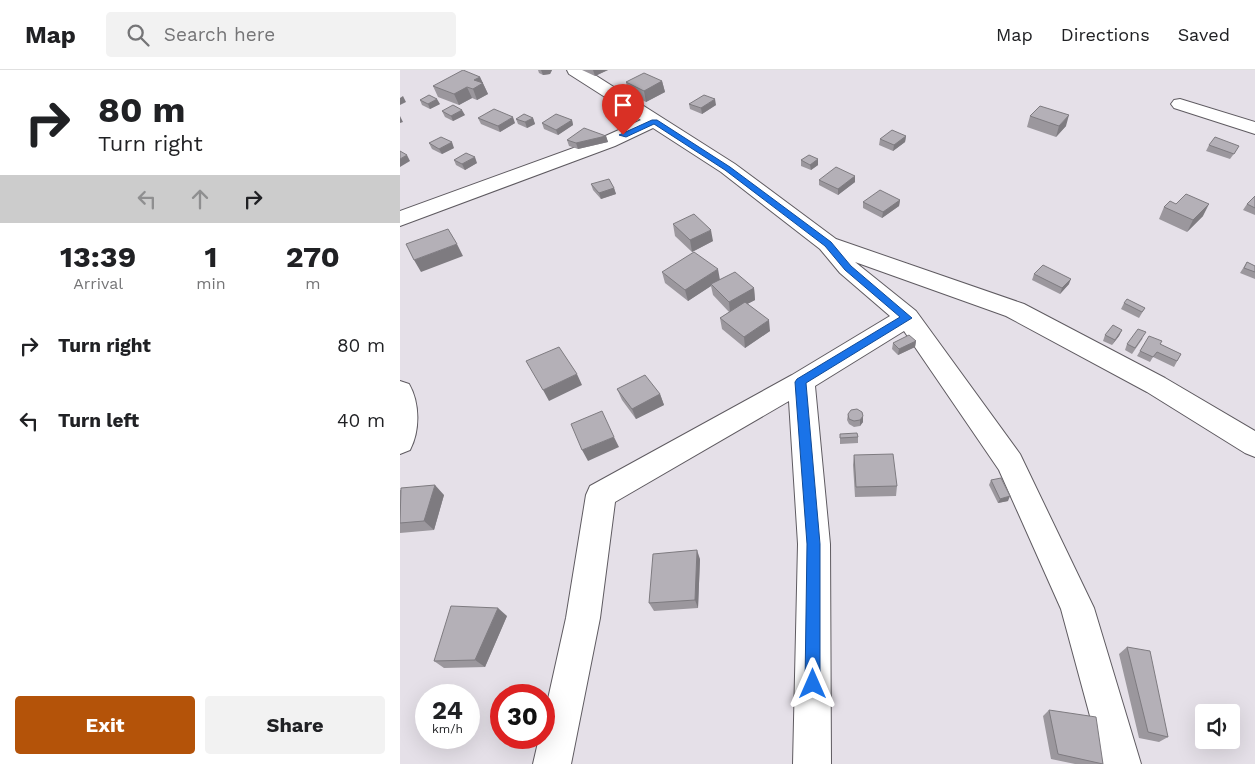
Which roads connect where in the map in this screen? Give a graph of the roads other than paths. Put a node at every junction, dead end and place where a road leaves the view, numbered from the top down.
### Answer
1 (575, 70) edge
2 (1180, 104) dead end
3 (654, 121) junction
4 (1255, 128) edge
5 (400, 219) edge
6 (828, 244) junction
7 (907, 318) junction
8 (801, 382) junction
9 (400, 391) edge
10 (400, 442) edge
11 (1255, 445) edge
12 (552, 764) edge
13 (812, 764) edge
14 (1122, 764) edge

1 - 3 street
2 - 4 street
3 - 5 street
3 - 6 street
6 - 7 street
6 - 11 street
7 - 8 street
7 - 14 street
8 - 12 street
8 - 13 street
9 - 10 street

